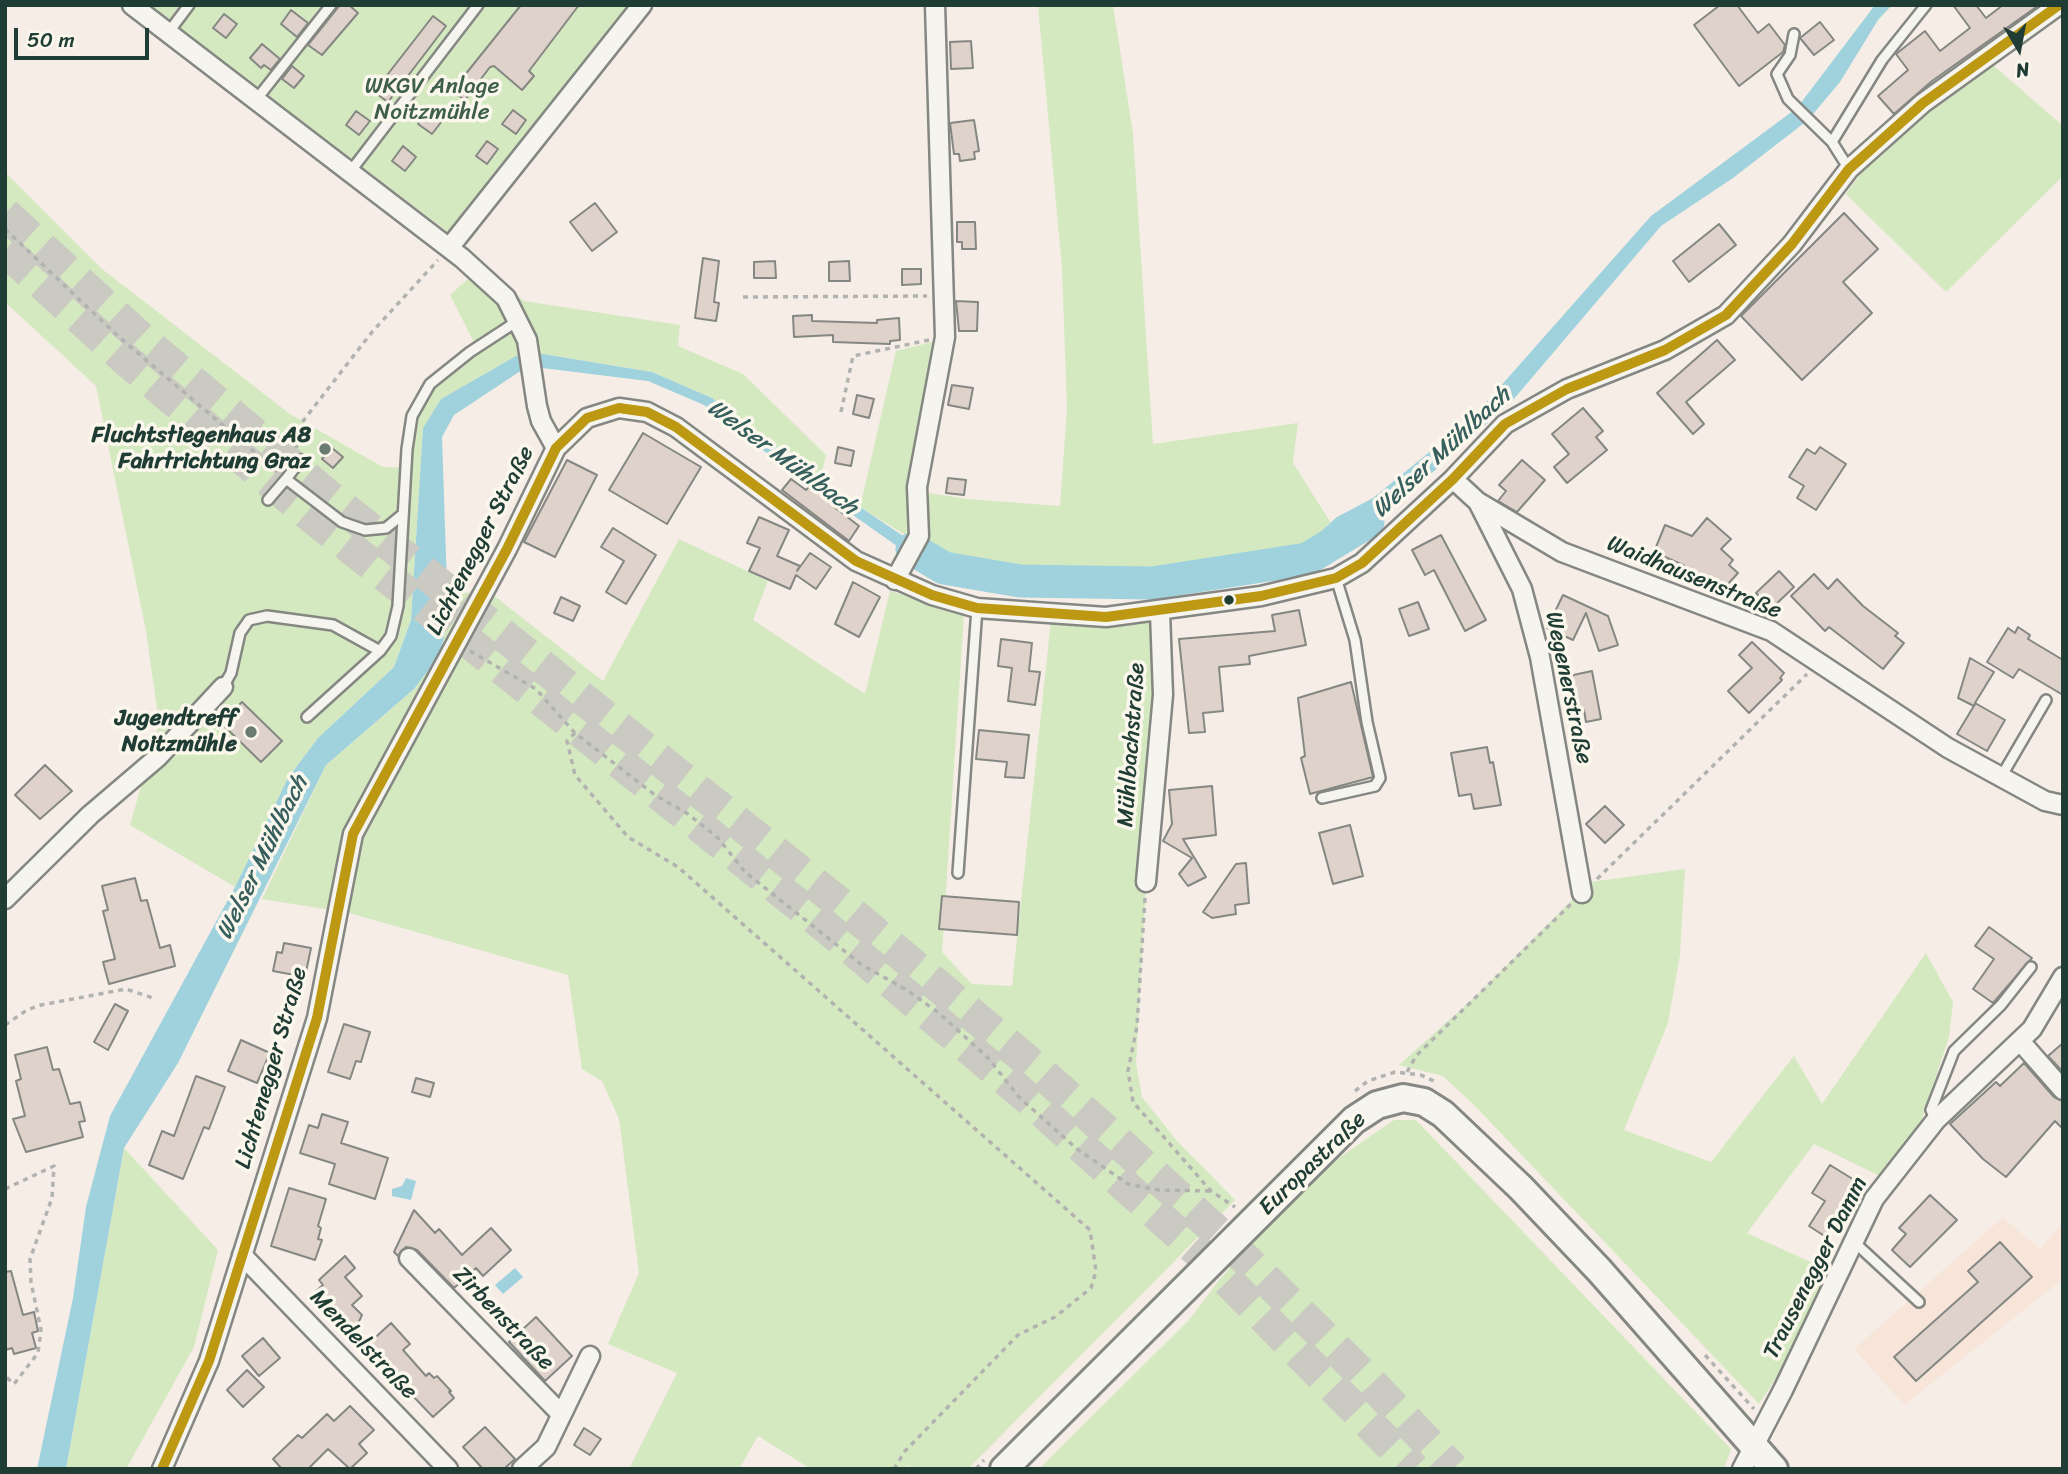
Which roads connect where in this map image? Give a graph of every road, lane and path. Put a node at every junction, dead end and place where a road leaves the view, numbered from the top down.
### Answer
1 (132, 5) edge
2 (189, 5) edge
3 (331, 5) edge
4 (478, 5) edge
5 (642, 5) edge
6 (935, 5) edge
7 (1926, 5) edge
8 (2059, 5) edge
9 (168, 33) junction
10 (1794, 34) dead end
11 (256, 100) junction
12 (1832, 142) junction
13 (1849, 169) junction
14 (349, 172) junction
15 (5, 229) edge
16 (449, 248) junction
17 (944, 296) junction
18 (743, 297) dead end
19 (519, 320) junction
20 (945, 337) junction
21 (841, 412) dead end
22 (556, 448) junction
23 (301, 460) joint
24 (286, 479) junction
25 (1452, 479) junction
26 (268, 500) dead end
27 (1478, 502) junction
28 (403, 514) junction
29 (1336, 578) junction
30 (895, 580) junction
31 (977, 608) junction
32 (1160, 612) junction
33 (457, 644) junction
34 (380, 651) junction
35 (1818, 663) junction
36 (223, 687) joint
37 (2046, 700) dead end
38 (307, 717) dead end
39 (576, 733) junction
40 (2001, 777) junction
41 (1322, 798) dead end
42 (2063, 805) edge
43 (958, 873) dead end
44 (1146, 882) joint
45 (1582, 893) junction
46 (6, 897) edge
47 (2031, 967) dead end
48 (2063, 977) edge
49 (153, 998) dead end
50 (5, 1025) edge
51 (2020, 1041) junction
52 (1407, 1072) dead end
53 (2063, 1090) edge
54 (1936, 1120) junction
55 (5, 1189) edge
56 (1212, 1191) junction
57 (1226, 1217) dead end
58 (1852, 1241) junction
59 (242, 1255) junction
60 (409, 1258) dead end
61 (1919, 1302) dead end
62 (590, 1356) dead end
63 (5, 1376) edge
64 (561, 1414) junction
65 (1753, 1445) junction
66 (163, 1469) edge
67 (448, 1469) edge
68 (522, 1469) edge
69 (894, 1469) edge
70 (1004, 1469) edge
71 (1742, 1469) edge
72 (1774, 1469) edge

1 - 9 street
2 - 9 lane
3 - 11 lane
4 - 14 lane
5 - 16 street
6 - 17 street
7 - 12 lane
8 - 13 street, Lichtenegger Straße
9 - 11 street
10 - 12 lane
11 - 14 street
12 - 13 lane
13 - 25 street, Lichtenegger Straße
14 - 16 street
15 - 24 path
16 - 19 street
16 - 23 path
17 - 18 path
17 - 20 street
19 - 22 street
19 - 28 lane
20 - 21 path
20 - 30 street
22 - 30 street, Lichtenegger Straße
22 - 33 street, Lichtenegger Straße
23 - 24 lane
24 - 26 lane
24 - 28 lane
25 - 27 street, Waidhausenstraße
25 - 29 street, Lichtenegger Straße
27 - 35 street, Waidhausenstraße
27 - 45 street, Wegenerstraße
28 - 34 lane
29 - 32 street, Lichtenegger Straße
29 - 41 lane
30 - 31 street, Lichtenegger Straße
31 - 32 street, Lichtenegger Straße
31 - 43 lane
32 - 44 street, Mühlbachstraße
33 - 39 path
33 - 59 street, Lichtenegger Straße
34 - 36 lane
34 - 38 lane
35 - 40 street, Waidhausenstraße
35 - 45 path
36 - 46 street
37 - 40 lane
39 - 56 path
39 - 69 path
40 - 42 street, Waidhausenstraße
44 - 56 path
45 - 52 path
47 - 54 lane
48 - 51 street, Trausenegger Damm
49 - 50 path
51 - 53 street
51 - 54 street, Trausenegger Damm
54 - 58 street, Trausenegger Damm
55 - 63 path
56 - 57 path
58 - 61 lane
58 - 65 street, Trausenegger Damm
59 - 66 street, Lichtenegger Straße
59 - 67 street, Mendelstraße
60 - 64 street, Zirbenstraße
62 - 64 street, Zirbenstraße
64 - 68 street, Zirbenstraße
65 - 70 street, Europastraße
65 - 71 street, Trausenegger Damm
65 - 72 street, Europastraße

